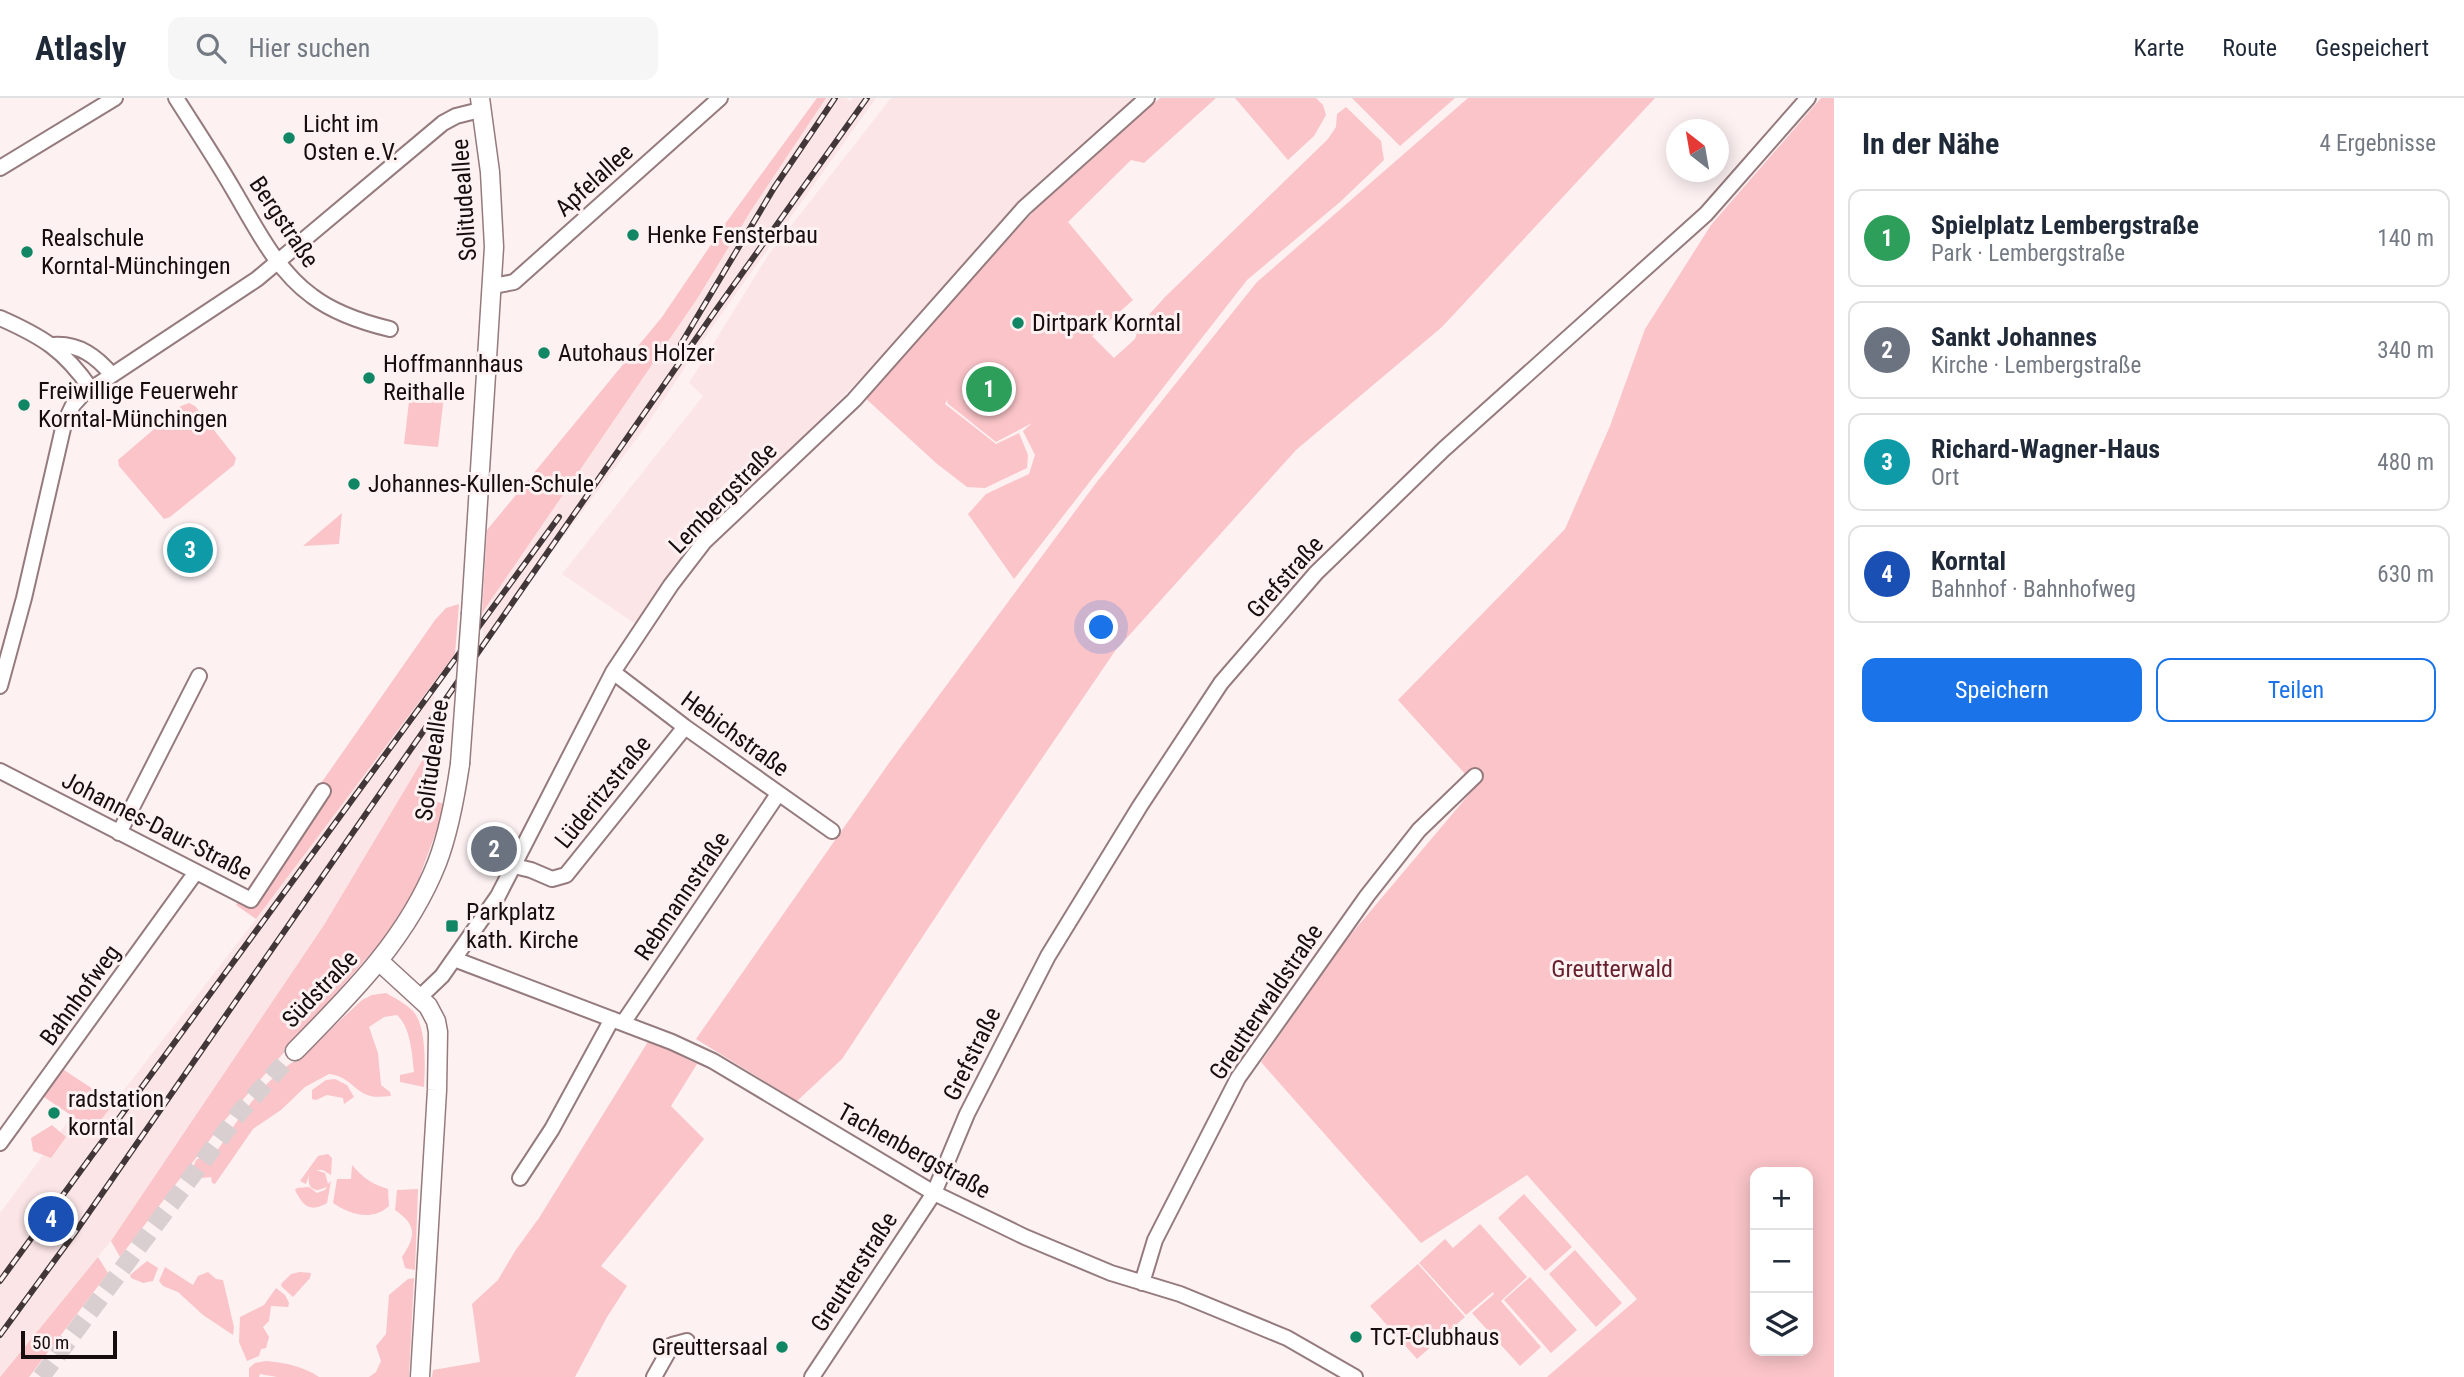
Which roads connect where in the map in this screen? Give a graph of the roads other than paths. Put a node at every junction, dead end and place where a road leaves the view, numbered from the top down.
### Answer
1 (115, 98) edge
2 (176, 98) edge
3 (720, 98) edge
4 (1147, 98) edge
5 (1808, 98) edge
6 (480, 104) edge
7 (0, 168) edge
8 (278, 262) junction
9 (493, 286) junction
10 (0, 318) edge
11 (390, 329) dead end
12 (53, 345) junction
13 (112, 376) junction
14 (91, 389) junction
15 (613, 672) junction
16 (199, 676) dead end
17 (0, 685) edge
18 (685, 727) junction
19 (0, 771) edge
20 (1475, 776) dead end
21 (323, 791) dead end
22 (778, 794) junction
23 (832, 831) dead end
24 (119, 833) junction
25 (514, 866) junction
26 (196, 872) junction
27 (454, 959) junction
28 (380, 962) junction
29 (420, 996) junction
30 (618, 1021) junction
31 (295, 1051) tunnel mouth
32 (0, 1143) edge
33 (520, 1178) dead end
34 (934, 1193) junction
35 (1142, 1283) junction
36 (687, 1341) dead end
37 (420, 1377) edge
38 (654, 1377) edge
39 (812, 1377) edge
40 (1355, 1377) edge

1 - 7 street
2 - 8 street, Bergstraße
3 - 9 street, Apfelallee
4 - 15 street, Lembergstraße
5 - 34 street, Grefstraße
6 - 8 street
6 - 9 main road, Solitudeallee
8 - 11 street, Bergstraße
8 - 13 street
9 - 28 main road, Solitudeallee, bridge
10 - 12 street
12 - 13 street
12 - 14 street
13 - 14 street
14 - 17 street
15 - 18 street, Hebichstraße
15 - 25 street, Lembergstraße
16 - 24 street
18 - 22 street, Hebichstraße
18 - 25 street, Lüderitzstraße
19 - 24 street, Johannes-Daur-Straße
20 - 35 street, Greutterwaldstraße
21 - 26 street, Johannes-Daur-Straße
22 - 23 street, Hebichstraße
22 - 30 street, Rebmannstraße
24 - 26 street, Johannes-Daur-Straße
25 - 27 street, Lembergstraße
26 - 32 street, Bahnhofweg
27 - 29 street, Lembergstraße
27 - 30 street, Tachenbergstraße
28 - 29 main road
28 - 31 main road, Südstraße
29 - 37 main road
30 - 33 street, Rebmannstraße
30 - 34 street, Tachenbergstraße
34 - 35 street, Tachenbergstraße
34 - 39 street, Greutterstraße
35 - 40 street, Tachenbergstraße
36 - 38 street

